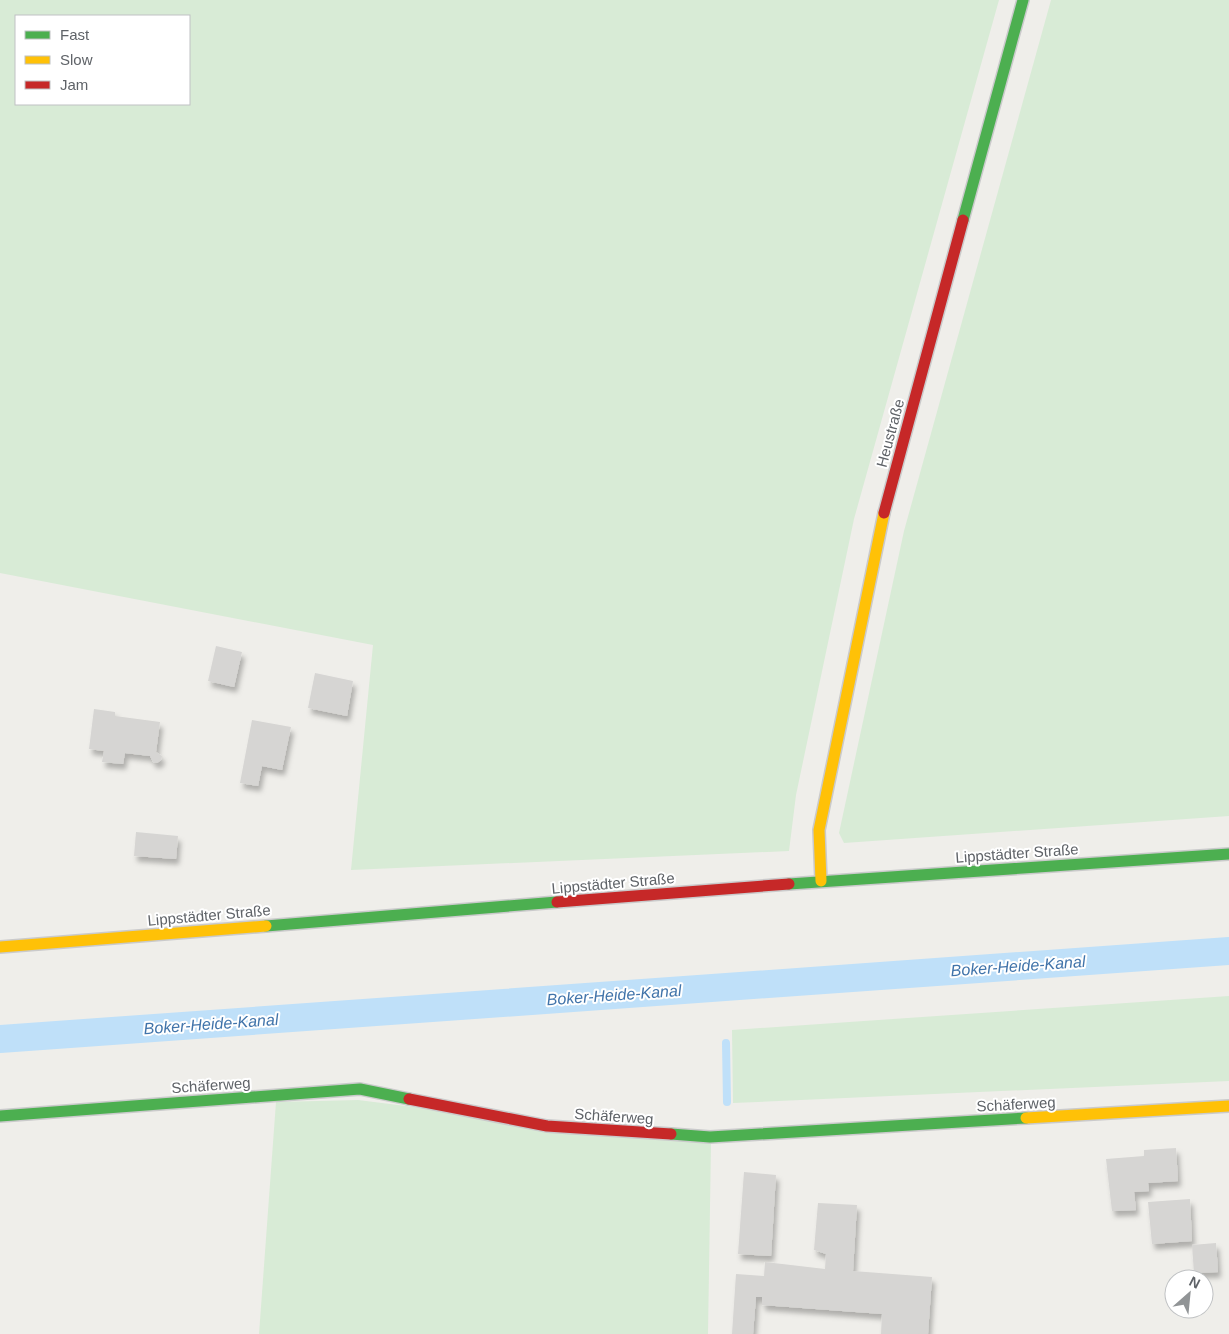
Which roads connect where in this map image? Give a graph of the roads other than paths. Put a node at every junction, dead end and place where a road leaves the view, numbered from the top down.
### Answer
1 (1023, 0) edge
2 (1229, 854) edge
3 (821, 881) junction
4 (0, 947) edge
5 (1229, 1106) edge
6 (0, 1116) edge

1 - 3 street, Heustraße
2 - 3 street, Lippstädter Straße
3 - 4 street, Lippstädter Straße
5 - 6 street, Schäferweg

